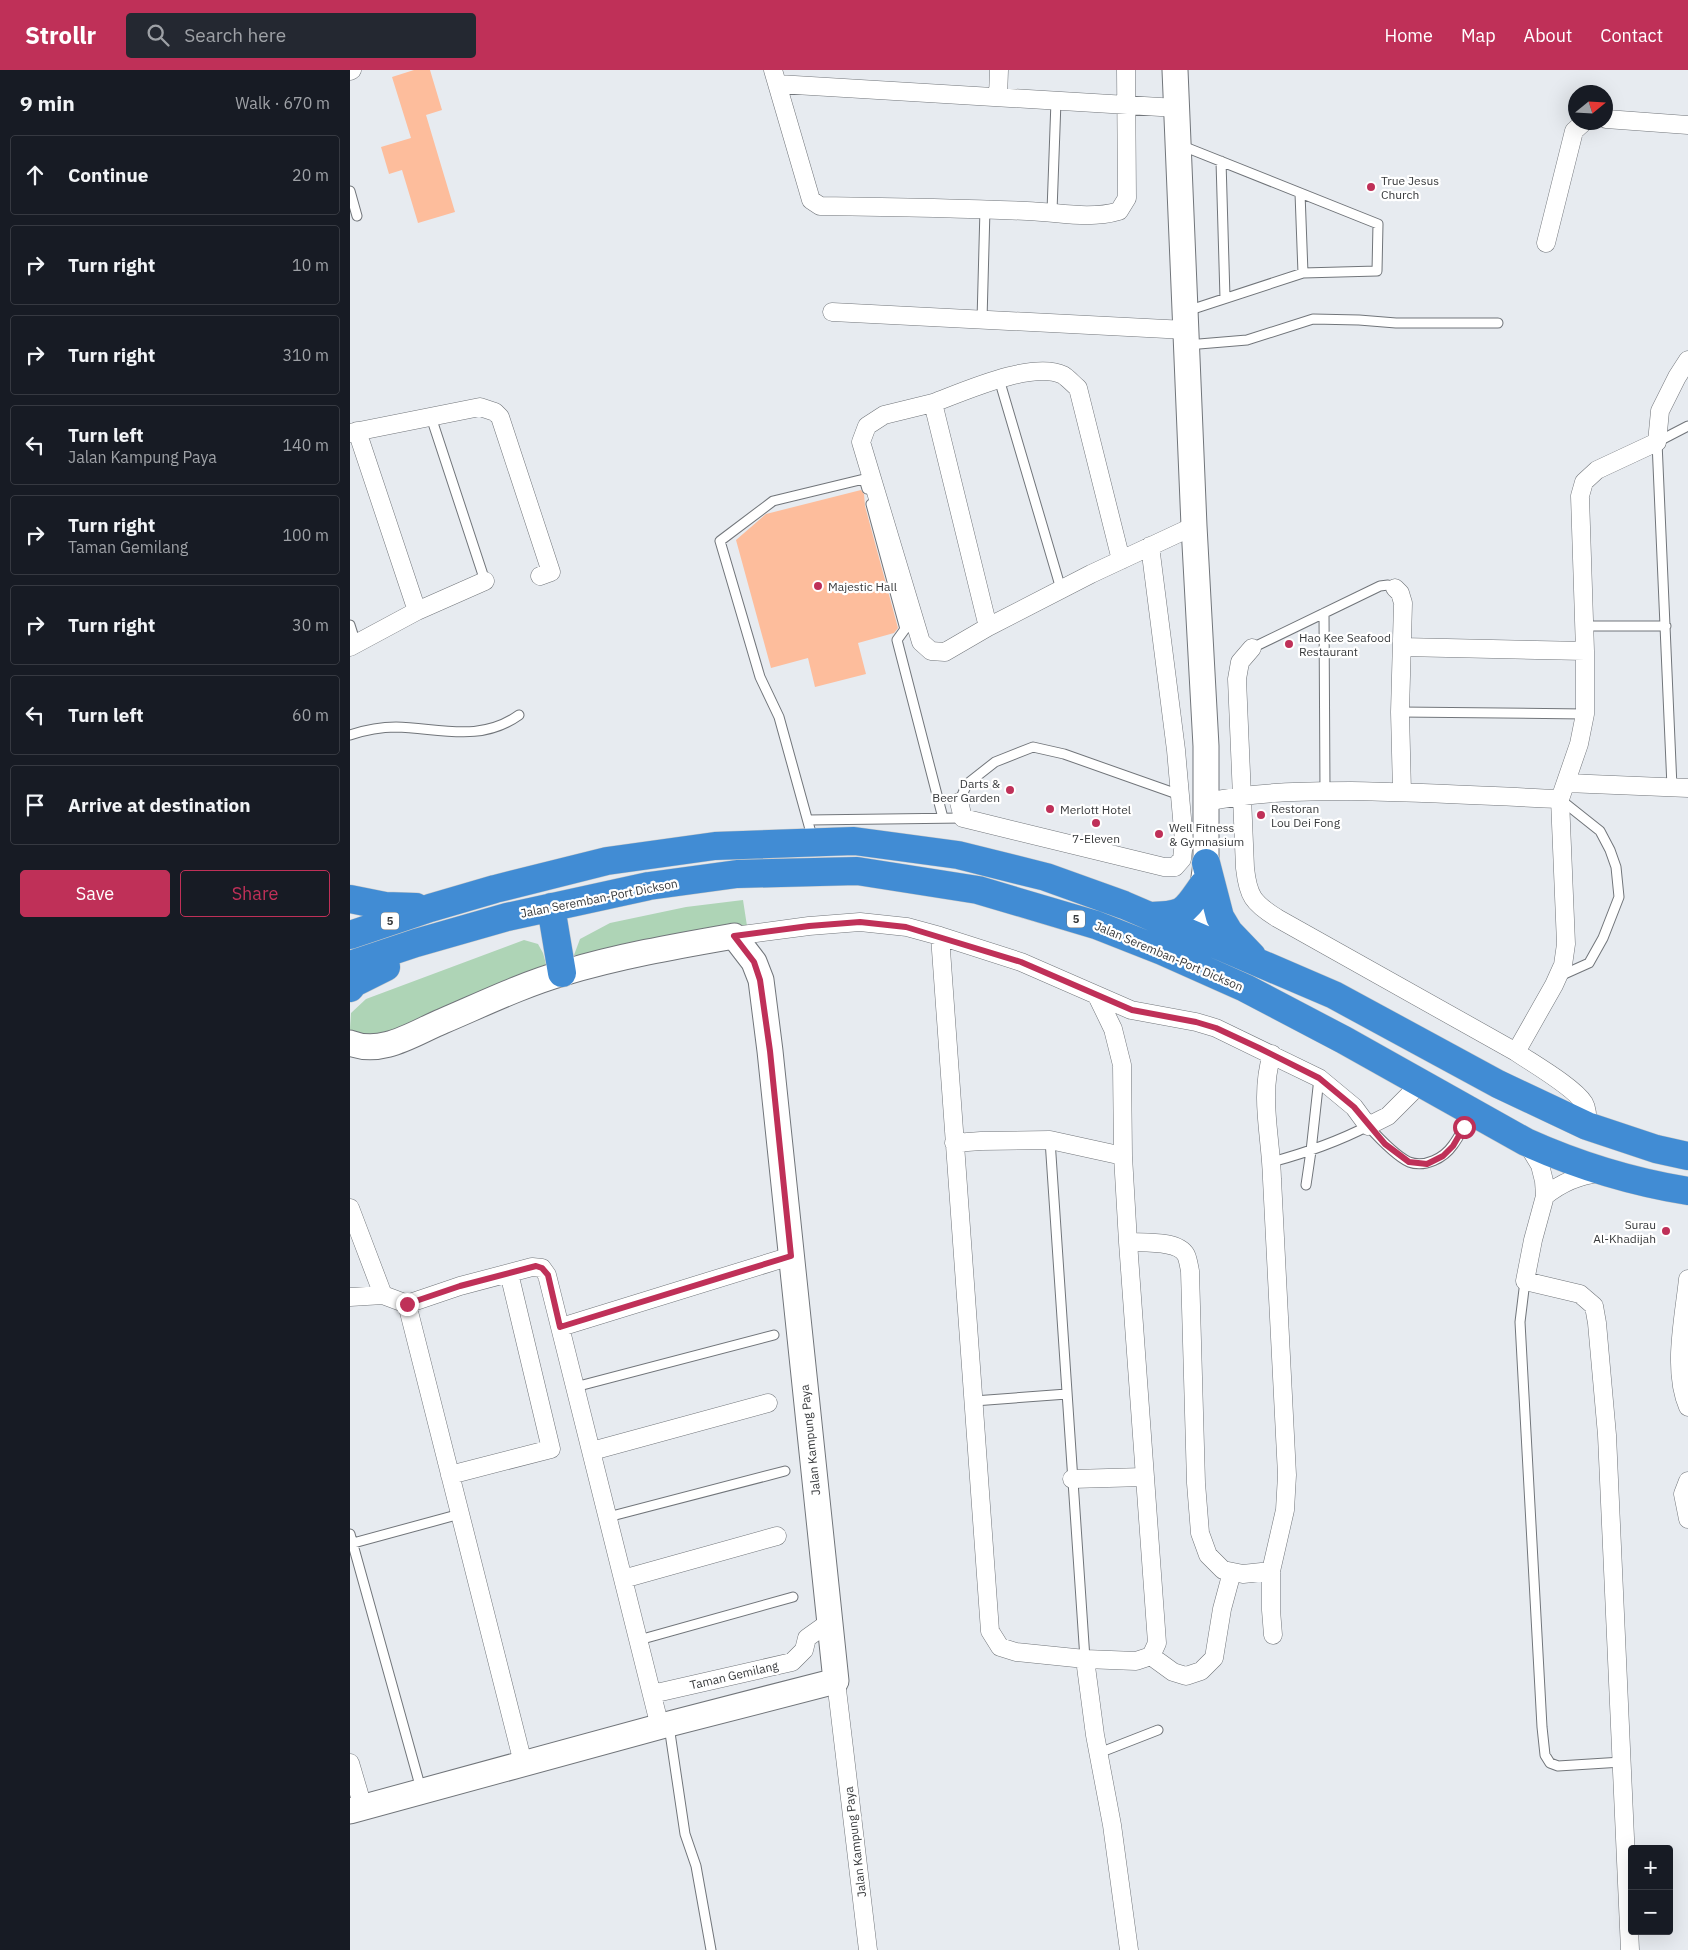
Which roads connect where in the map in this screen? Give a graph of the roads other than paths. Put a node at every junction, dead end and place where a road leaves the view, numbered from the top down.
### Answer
1 (999, 70) edge
2 (1126, 70) edge
3 (1175, 70) edge
4 (775, 77) edge
5 (998, 97) junction
6 (1056, 101) junction
7 (1127, 104) junction
8 (1177, 108) junction
9 (1613, 120) edge
10 (1688, 125) edge
11 (1575, 130) edge
12 (1177, 144) junction
13 (1221, 161) junction
14 (350, 191) edge
15 (1300, 193) junction
16 (985, 209) junction
17 (1052, 212) junction
18 (357, 216) dead end
19 (1546, 243) dead end
20 (1303, 273) junction
21 (1225, 298) junction
22 (832, 312) dead end
23 (982, 320) junction
24 (1498, 323) dead end
25 (1186, 329) junction
26 (1688, 360) edge
27 (999, 379) junction
28 (933, 403) junction
29 (431, 417) junction
30 (1688, 426) edge
31 (354, 432) edge
32 (1657, 442) junction
33 (1194, 526) junction
34 (1150, 546) junction
35 (1121, 560) junction
36 (540, 576) dead end
37 (485, 581) joint
38 (1395, 588) joint
39 (1061, 589) junction
40 (417, 611) junction
41 (1324, 613) junction
42 (350, 625) edge
43 (910, 626) junction
44 (1583, 626) junction
45 (1666, 626) junction
46 (988, 627) junction
47 (353, 646) edge
48 (1402, 647) junction
49 (1252, 648) joint
50 (1585, 651) junction
51 (1400, 712) junction
52 (1585, 714) junction
53 (519, 715) dead end
54 (350, 735) edge
55 (1206, 746) junction
56 (1176, 750) junction
57 (1566, 783) junction
58 (1680, 787) edge
59 (1324, 791) junction
60 (1402, 792) junction
61 (1180, 795) junction
62 (1242, 795) junction
63 (1560, 800) junction
64 (1206, 802) junction
65 (961, 810) junction
66 (943, 818) junction
67 (811, 832) junction
68 (1205, 874) junction
69 (350, 898) edge
70 (550, 907) junction
71 (430, 908) junction
72 (1151, 916) junction
73 (350, 935) edge
74 (1196, 935) junction
75 (734, 936) junction
76 (940, 936) junction
77 (416, 943) junction
78 (1255, 960) junction
79 (350, 965) edge
80 (562, 973) junction
81 (1557, 978) junction
82 (350, 988) edge
83 (1097, 996) junction
84 (1344, 1040) junction
85 (350, 1044) edge
86 (1516, 1052) junction
87 (1272, 1054) junction
88 (1319, 1078) junction
89 (1421, 1083) junction
90 (1472, 1112) junction
91 (1368, 1126) junction
92 (1587, 1126) junction
93 (1050, 1140) junction
94 (1526, 1142) junction
95 (954, 1143) junction
96 (1311, 1151) junction
97 (1123, 1156) junction
98 (1688, 1156) edge
99 (1272, 1162) junction
100 (1608, 1172) junction
101 (1306, 1185) dead end
102 (1688, 1191) edge
103 (1545, 1196) junction
104 (350, 1208) edge
105 (1128, 1242) junction
106 (791, 1256) junction
107 (509, 1272) junction
108 (1688, 1279) edge
109 (1524, 1281) junction
110 (383, 1295) junction
111 (350, 1298) edge
112 (407, 1304) junction
113 (560, 1327) junction
114 (774, 1335) dead end
115 (576, 1387) junction
116 (1067, 1394) junction
117 (974, 1401) junction
118 (768, 1403) dead end
119 (1688, 1407) edge
120 (592, 1451) junction
121 (785, 1472) dead end
122 (450, 1475) junction
123 (1144, 1476) junction
124 (1072, 1479) junction
125 (1688, 1481) edge
126 (460, 1514) junction
127 (608, 1517) junction
128 (1688, 1519) edge
129 (776, 1536) dead end
130 (351, 1540) edge
131 (1271, 1571) junction
132 (1232, 1572) junction
133 (624, 1579) junction
134 (793, 1597) dead end
135 (828, 1623) junction
136 (1273, 1635) dead end
137 (639, 1640) junction
138 (1151, 1656) junction
139 (1086, 1659) junction
140 (836, 1681) junction
141 (652, 1694) junction
142 (665, 1725) junction
143 (1158, 1730) dead end
144 (1099, 1753) junction
145 (1622, 1762) junction
146 (350, 1763) edge
147 (523, 1763) junction
148 (422, 1791) junction
149 (356, 1809) edge
150 (711, 1950) edge
151 (868, 1950) edge
152 (1129, 1950) edge
153 (1630, 1950) edge

1 - 5 street
2 - 7 street
3 - 8 street
4 - 5 street
4 - 16 street
5 - 6 street
6 - 7 street
6 - 17 lane
7 - 8 street
7 - 17 street
8 - 12 street
9 - 10 street
11 - 19 street
12 - 13 lane
12 - 25 street
13 - 15 lane
13 - 21 lane
14 - 18 lane
15 - 20 lane
15 - 20 lane
16 - 17 street
16 - 23 lane
20 - 21 lane
21 - 25 lane
22 - 23 street
23 - 25 street
24 - 25 lane
25 - 33 street
26 - 32 street
27 - 28 street
27 - 35 street
27 - 39 lane
28 - 43 street
28 - 46 street
29 - 31 street
29 - 36 street
29 - 37 lane
30 - 32 lane
31 - 40 street
32 - 44 street
32 - 45 lane
33 - 34 street
33 - 55 street
34 - 35 street
34 - 56 street
35 - 39 street
37 - 40 street
38 - 41 lane
38 - 48 street
39 - 46 street
40 - 47 street
41 - 49 lane
41 - 59 lane
42 - 47 lane
43 - 46 street
43 - 66 lane
43 - 67 lane
44 - 45 lane
44 - 50 street
45 - 58 lane
48 - 50 street
48 - 51 street
49 - 62 street
50 - 52 street
51 - 52 lane
51 - 60 street
52 - 57 street
53 - 54 lane
55 - 56 street
55 - 64 street
56 - 61 street
57 - 58 street
57 - 63 street
59 - 60 street
59 - 62 street
60 - 63 street
61 - 65 lane
61 - 65 street
62 - 64 street
62 - 86 street
63 - 81 street
63 - 81 lane
64 - 68 street
65 - 66 lane
66 - 67 lane
67 - 71 highway, 5
67 - 72 highway, 5
68 - 72 highway
68 - 74 street
68 - 78 highway
69 - 71 highway
70 - 77 highway, Jalan Seremban-Port Dickson / 5
70 - 80 highway
70 - 84 highway, Jalan Seremban-Port Dickson / 5
71 - 73 highway, 5
72 - 74 highway, 5
74 - 78 highway, 5
74 - 84 highway
75 - 76 street
75 - 80 street
75 - 106 street, Jalan Kampung Paya
76 - 83 street
76 - 95 street
77 - 79 highway, Jalan Seremban-Port Dickson / 5
77 - 82 highway
78 - 92 highway, 5
80 - 85 street
81 - 86 street
83 - 87 street
83 - 97 street
84 - 89 highway, Jalan Seremban-Port Dickson / 5
86 - 92 street
87 - 88 street
87 - 99 street
88 - 91 street
88 - 96 lane
89 - 90 highway, Jalan Seremban-Port Dickson / 5
89 - 91 street
90 - 91 lane
90 - 94 highway, Jalan Seremban-Port Dickson / 5
91 - 96 lane
92 - 98 highway, 5
93 - 95 street
93 - 97 street
93 - 116 lane
94 - 100 highway, Jalan Seremban-Port Dickson / 5
94 - 103 street
95 - 117 street
96 - 99 lane
96 - 101 lane
97 - 105 street
99 - 131 street
100 - 102 highway, Jalan Seremban-Port Dickson / 5
100 - 103 street
103 - 109 street
104 - 110 street
105 - 123 street
105 - 132 street
106 - 113 street
106 - 135 street, Jalan Kampung Paya
107 - 112 street
107 - 113 street
107 - 122 street
108 - 119 street
109 - 145 street
109 - 145 lane
110 - 111 street
110 - 112 street
112 - 122 street
113 - 115 street
114 - 115 lane
115 - 120 street
116 - 117 lane
116 - 124 lane
117 - 139 street
118 - 120 street
120 - 127 street
121 - 127 lane
122 - 126 street
123 - 124 street
123 - 138 street
124 - 139 lane
125 - 128 street
126 - 130 lane
126 - 147 street
127 - 133 street
129 - 133 street
130 - 148 lane
131 - 132 street
131 - 136 street
132 - 138 street
133 - 137 street
134 - 137 lane
135 - 140 street, Jalan Kampung Paya
135 - 141 street, Taman Gemilang
137 - 141 street
138 - 139 street
139 - 144 street
140 - 142 street
140 - 151 street, Jalan Kampung Paya
141 - 142 street
142 - 147 street
142 - 150 lane
143 - 144 lane
144 - 152 street
145 - 153 street
146 - 149 street
147 - 148 street
148 - 149 street

